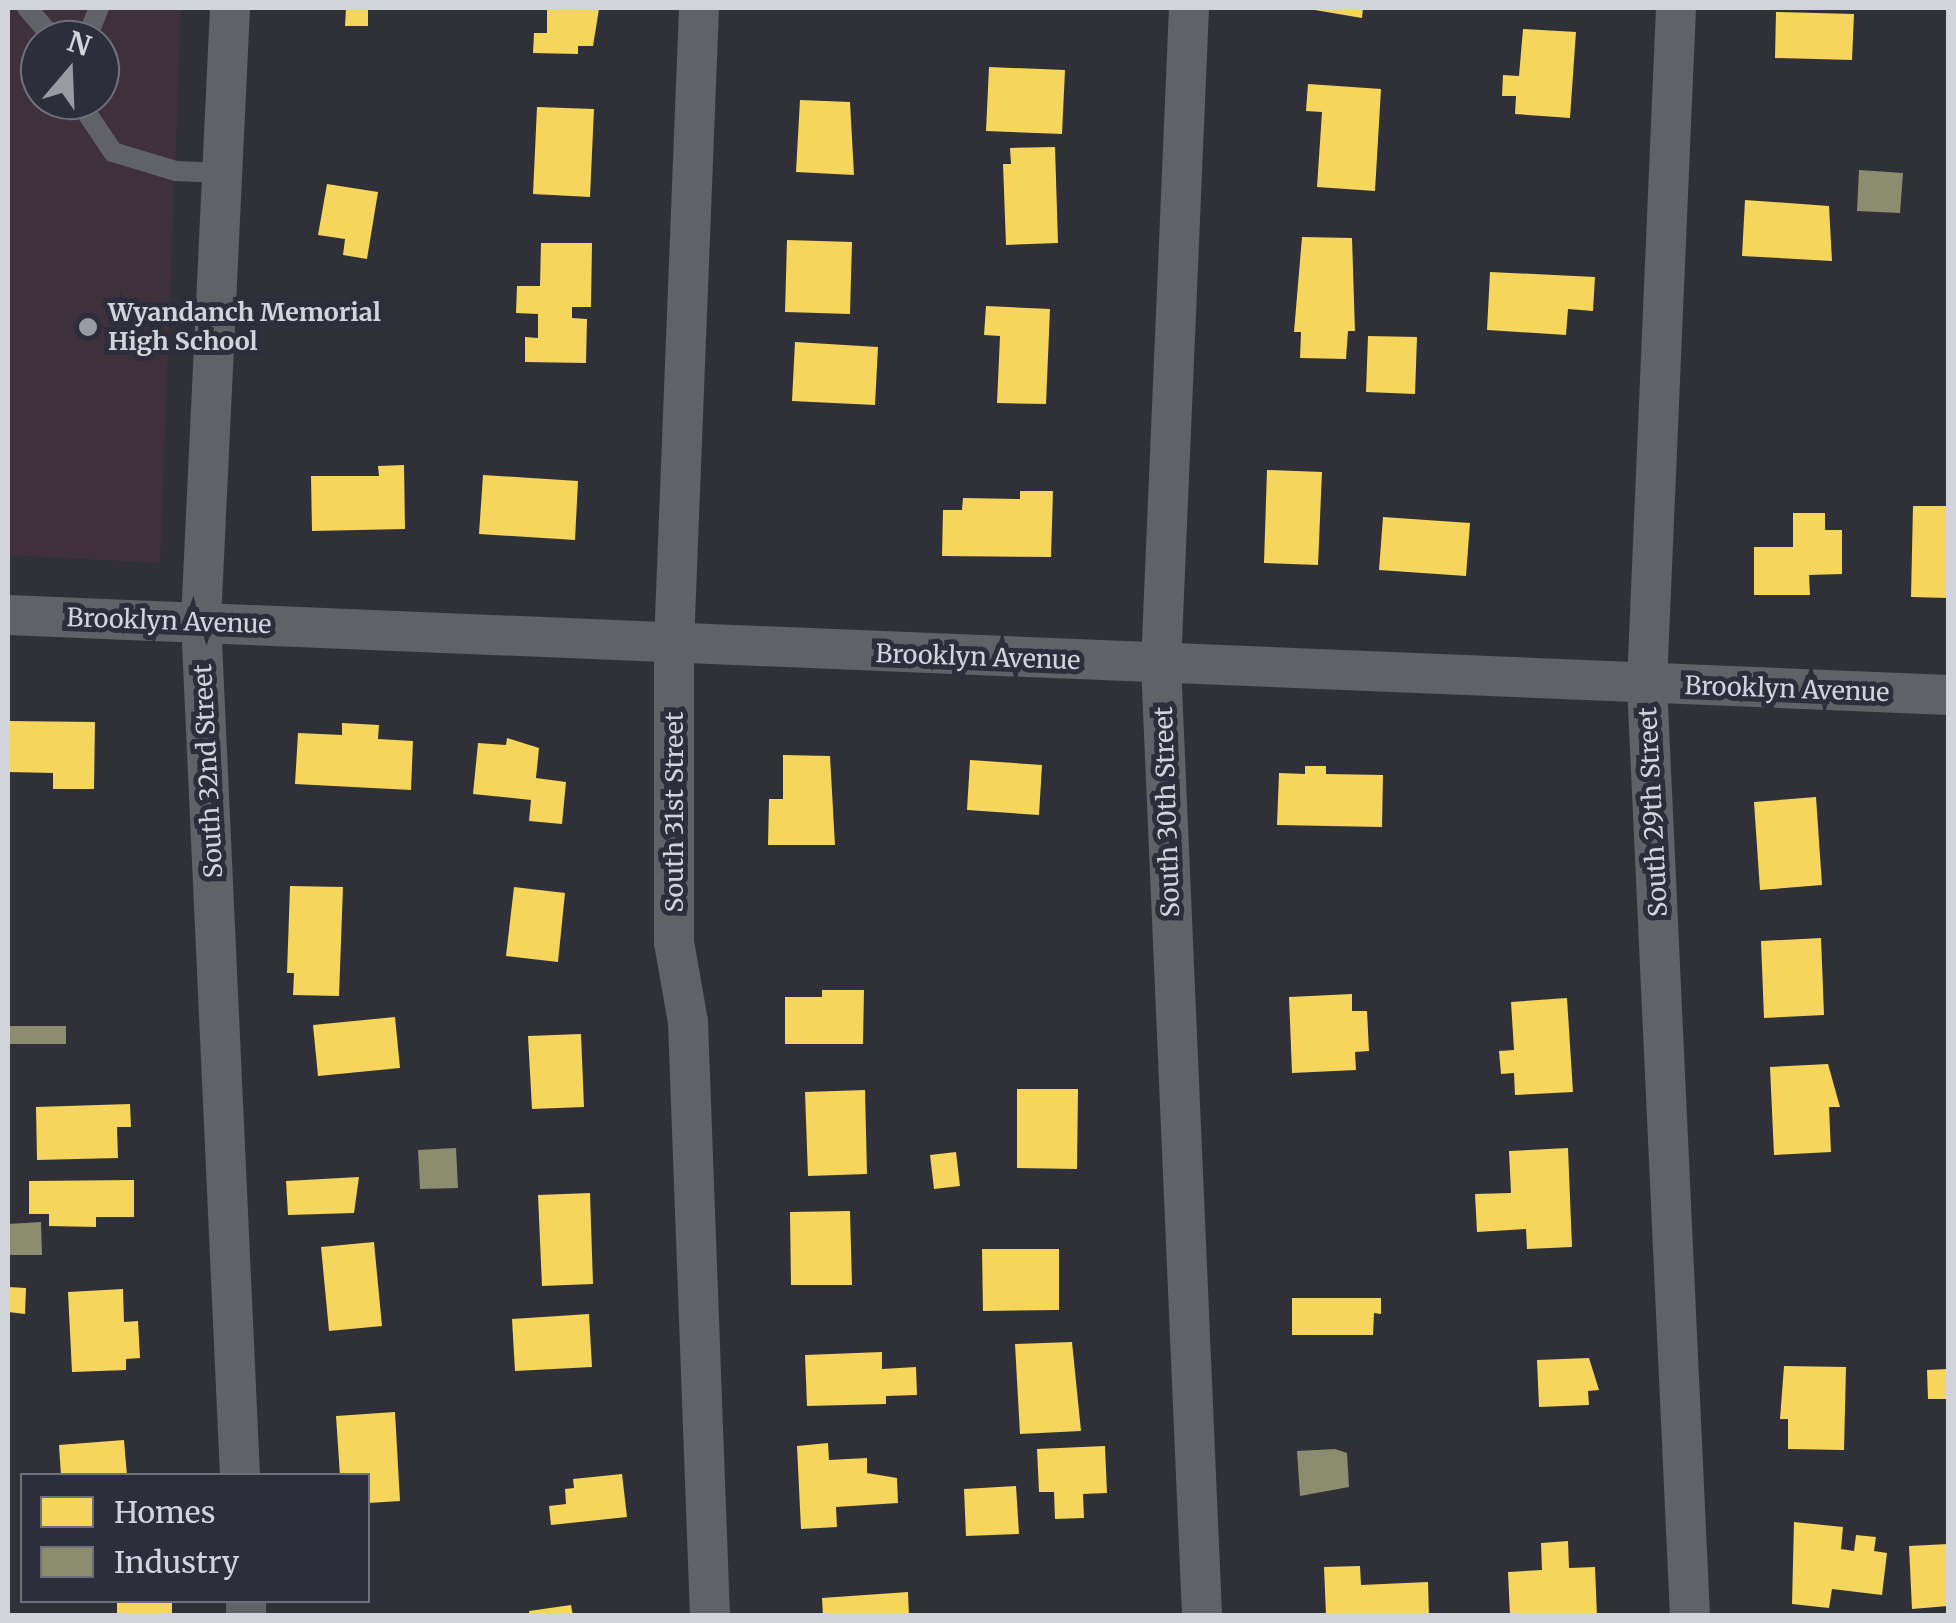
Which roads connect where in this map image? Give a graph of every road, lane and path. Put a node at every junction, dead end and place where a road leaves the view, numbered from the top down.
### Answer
1 (230, 8) edge
2 (699, 8) edge
3 (1189, 8) edge
4 (1676, 8) edge
5 (91, 120) edge
6 (222, 173) junction
7 (8, 615) edge
8 (201, 620) junction
9 (674, 644) junction
10 (1161, 664) junction
11 (1647, 684) junction
12 (1948, 696) edge
13 (240, 1473) edge
14 (710, 1616) edge
15 (1202, 1616) edge
16 (1690, 1616) edge

1 - 6 street, South 32nd Street
2 - 9 street, South 31st Street
3 - 10 street, South 30th Street
4 - 11 street, South 29th Street
5 - 6 lane
6 - 8 street, South 32nd Street
7 - 8 street, Brooklyn Avenue
8 - 9 street, Brooklyn Avenue
8 - 13 street, South 32nd Street
9 - 10 street, Brooklyn Avenue
9 - 14 street, South 31st Street
10 - 11 street, Brooklyn Avenue
10 - 15 street, South 30th Street
11 - 12 street, Brooklyn Avenue
11 - 16 street, South 29th Street

